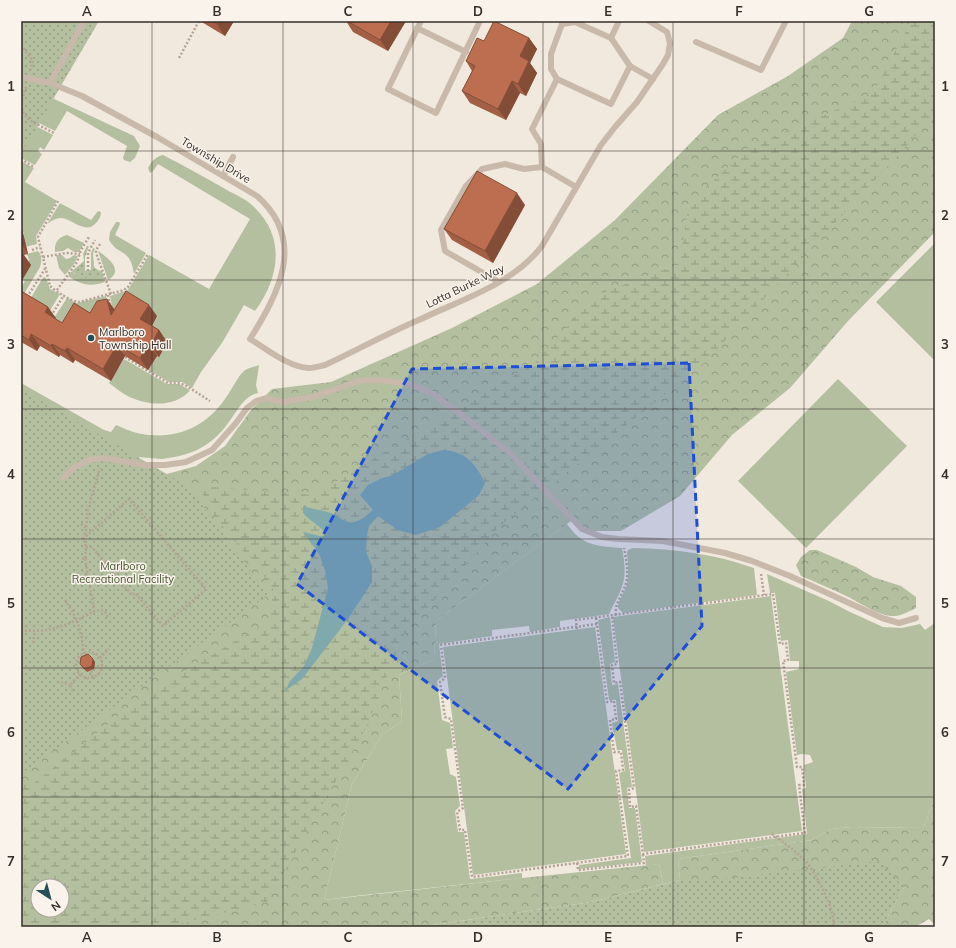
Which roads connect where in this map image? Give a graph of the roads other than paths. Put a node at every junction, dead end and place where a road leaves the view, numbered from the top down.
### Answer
1 (84, 21) edge
2 (421, 21) edge
3 (480, 21) edge
4 (556, 21) edge
5 (619, 21) edge
6 (649, 21) edge
7 (786, 21) edge
8 (563, 22) edge
9 (417, 28) junction
10 (611, 38) junction
11 (696, 42) dead end
12 (466, 52) junction
13 (630, 66) junction
14 (21, 77) edge
15 (557, 79) junction
16 (653, 79) junction
17 (50, 83) junction
18 (233, 157) dead end
19 (542, 167) junction
20 (223, 176) junction
21 (576, 187) junction
22 (499, 282) junction
23 (250, 339) joint
24 (63, 478) dead end
25 (916, 618) dead end

1 - 17 lane
2 - 9 lane
3 - 12 lane
4 - 8 lane
5 - 10 lane
6 - 16 lane, Lotta Burke Way
7 - 11 lane
8 - 10 lane
8 - 15 lane
9 - 12 lane
9 - 12 lane
10 - 13 lane
13 - 15 lane
13 - 16 lane
14 - 17 lane, Township Drive
15 - 19 lane
16 - 21 lane, Lotta Burke Way
17 - 20 lane, Township Drive
18 - 20 lane
19 - 21 lane
19 - 22 lane
20 - 23 lane, Township Drive
21 - 22 lane, Lotta Burke Way
22 - 23 lane, Lotta Burke Way
24 - 25 lane

